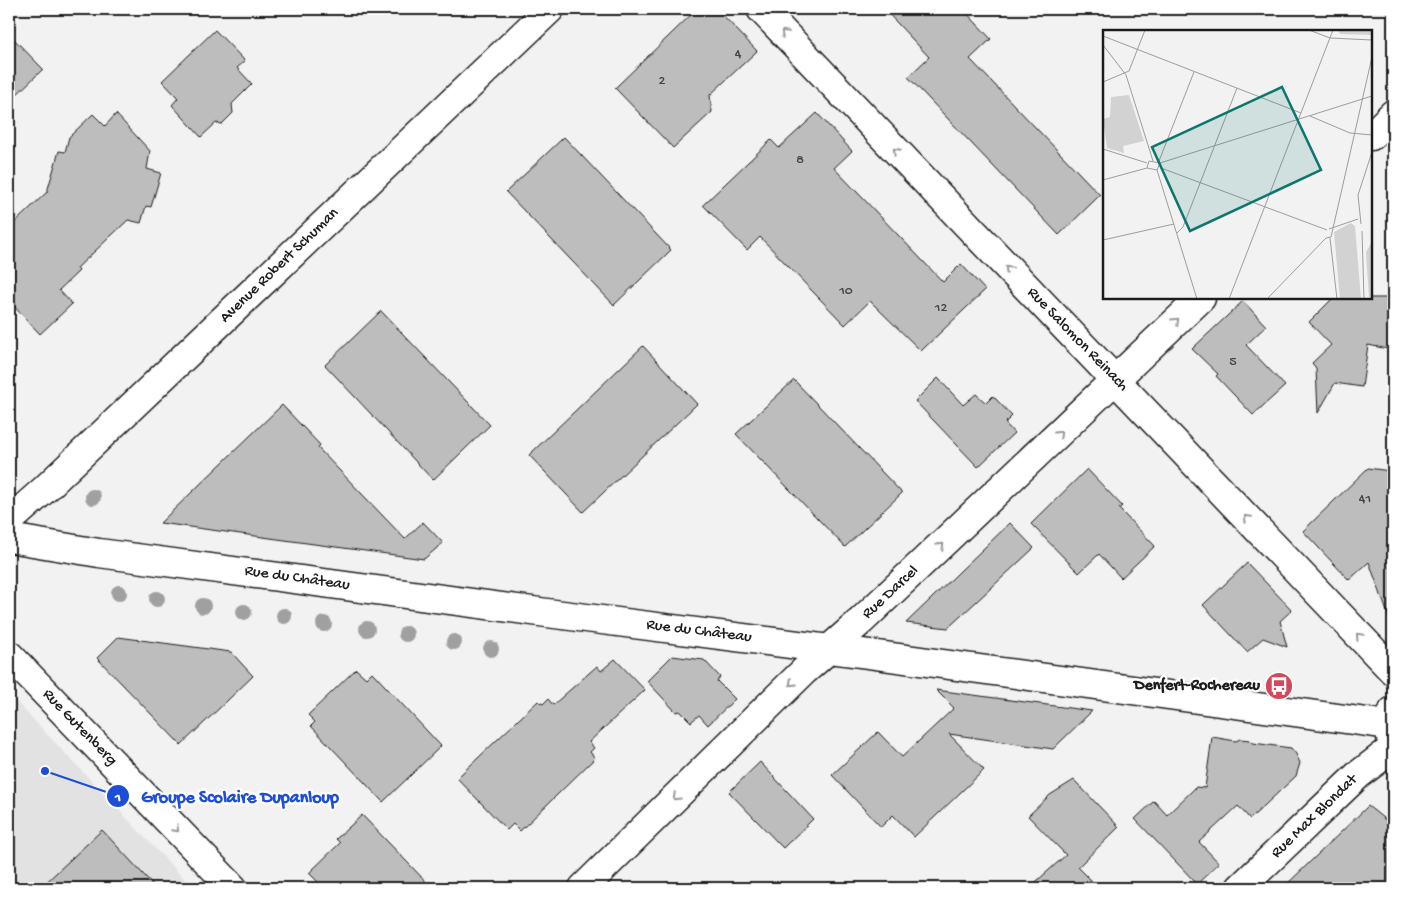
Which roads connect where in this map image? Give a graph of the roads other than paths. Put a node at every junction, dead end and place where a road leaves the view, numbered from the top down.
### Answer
1 (550, 9) edge
2 (761, 9) edge
3 (1393, 114) edge
4 (1372, 135) edge
5 (1199, 299) edge
6 (1115, 379) junction
7 (9, 521) edge
8 (9, 538) edge
9 (828, 649) junction
10 (9, 655) edge
11 (1393, 671) edge
12 (1392, 733) edge
13 (233, 888) edge
14 (583, 888) edge
15 (1240, 888) edge

1 - 7 street, Avenue Robert Schuman
6 -> 2 street, Rue Salomon Reinach
3 - 4 street
6 -> 5 street, Rue Darcel
9 -> 6 street, Rue Darcel
11 -> 6 street, Rue Salomon Reinach
8 - 9 street, Rue du Château
9 - 12 street, Rue du Château
9 -> 14 street, Rue Darcel
10 -> 13 street, Rue Gutenberg
12 - 15 street, Rue Max Blondat

